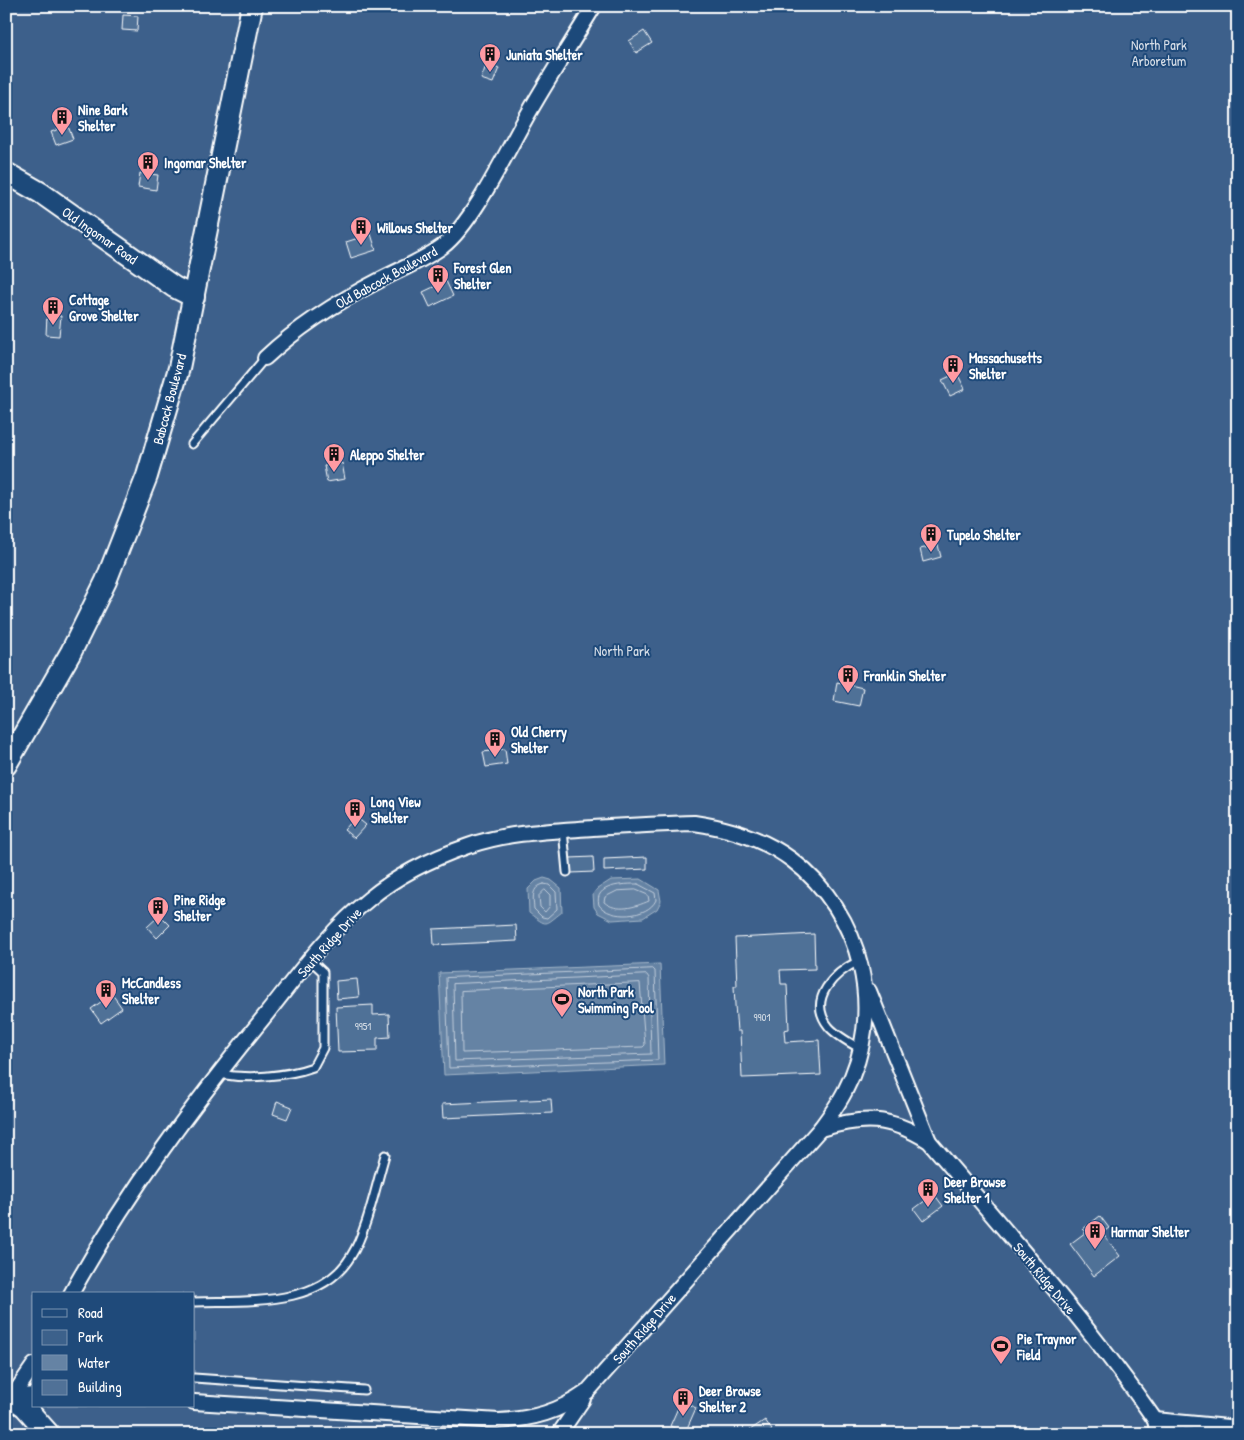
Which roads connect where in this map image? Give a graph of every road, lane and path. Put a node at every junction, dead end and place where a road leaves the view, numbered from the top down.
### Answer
1 (252, 6) edge
2 (594, 6) edge
3 (6, 173) edge
4 (194, 297) junction
5 (264, 358) joint
6 (192, 444) dead end
7 (6, 765) edge
8 (563, 830) junction
9 (567, 872) dead end
10 (310, 960) junction
11 (860, 961) junction
12 (864, 979) junction
13 (861, 1050) junction
14 (218, 1074) junction
15 (820, 1129) junction
16 (929, 1141) junction
17 (385, 1155) dead end
18 (72, 1292) edge
19 (195, 1302) edge
20 (32, 1368) edge
21 (195, 1378) edge
22 (364, 1390) dead end
23 (587, 1392) junction
24 (32, 1395) edge
25 (9, 1398) edge
26 (195, 1402) edge
27 (1155, 1420) junction
28 (480, 1421) junction
29 (1238, 1428) edge
30 (49, 1434) edge
31 (498, 1434) edge
32 (559, 1434) edge
33 (1158, 1434) edge

1 - 4 main road, Babcock Boulevard
2 - 5 street, Old Babcock Boulevard
3 - 4 main road, Old Ingomar Road
4 - 7 main road, Babcock Boulevard
5 - 6 lane, Old Babcock Boulevard
8 - 9 lane
8 - 10 street, South Ridge Drive
8 - 11 street, South Ridge Drive
10 - 14 street, South Ridge Drive
10 - 14 lane
11 - 12 street, South Ridge Drive
11 - 13 lane
12 - 13 street, South Ridge Drive
12 - 16 street, South Ridge Drive
13 - 15 street, South Ridge Drive
14 - 18 street, South Ridge Drive
15 - 16 street, South Ridge Drive
15 - 23 street, South Ridge Drive
16 - 27 street, South Ridge Drive
17 - 19 lane
20 - 25 street
21 - 22 lane
23 - 28 street, South Ridge Drive
23 - 32 street, South Ridge Drive
24 - 25 street
25 - 30 main road
26 - 28 street, South Ridge Drive
27 - 29 street
27 - 33 street, South Ridge Drive
28 - 31 street

